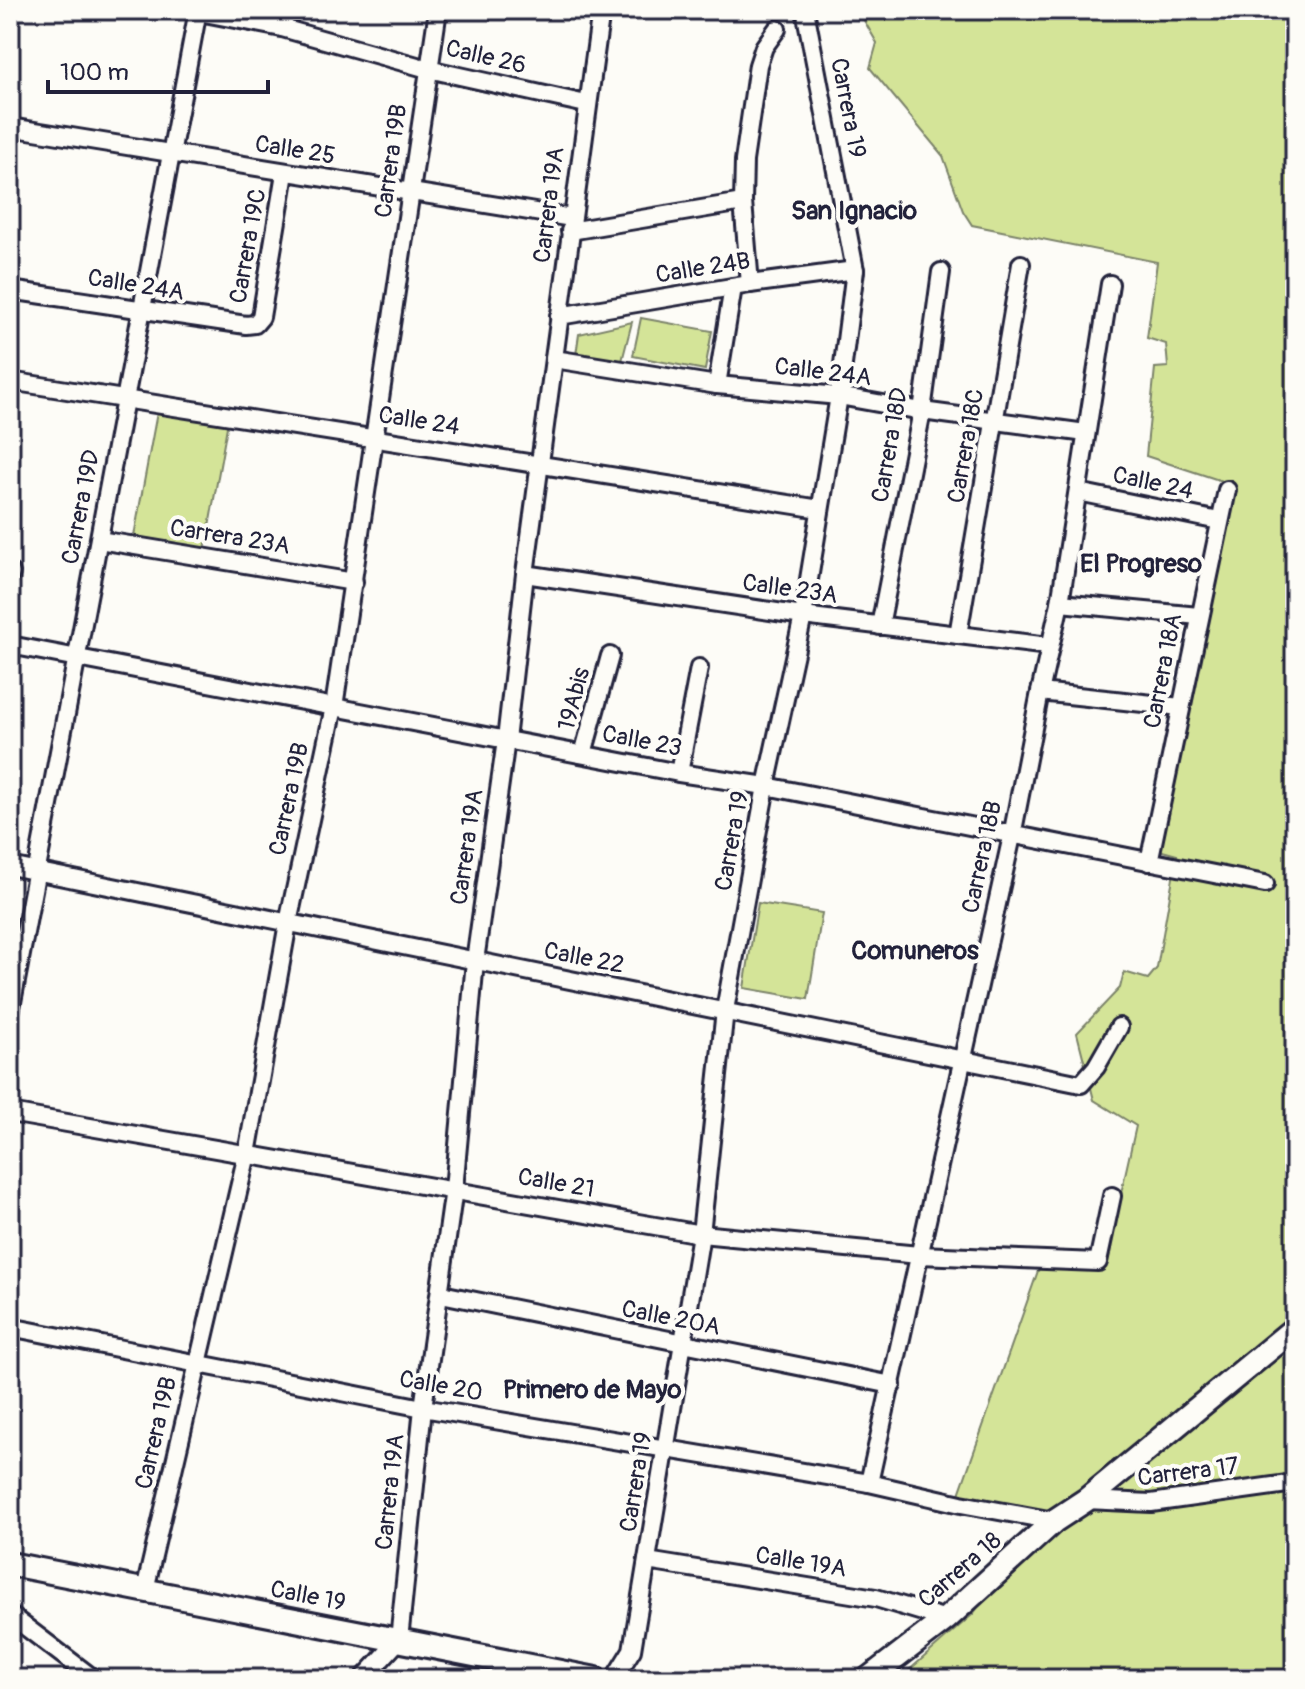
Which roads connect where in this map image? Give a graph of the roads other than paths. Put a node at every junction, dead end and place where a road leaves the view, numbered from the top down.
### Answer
1 (287, 10) edge
2 (438, 10) edge
3 (601, 10) edge
4 (805, 10) edge
5 (195, 11) edge
6 (282, 28) junction
7 (777, 29) dead end
8 (428, 69) junction
9 (586, 104) junction
10 (10, 127) edge
11 (172, 154) junction
12 (285, 173) junction
13 (410, 191) junction
14 (743, 202) junction
15 (571, 224) junction
16 (1021, 264) dead end
17 (855, 270) junction
18 (941, 272) dead end
19 (1110, 284) dead end
20 (741, 286) junction
21 (10, 290) edge
22 (142, 310) junction
23 (559, 316) junction
24 (255, 324) joint
25 (554, 359) junction
26 (10, 381) edge
27 (717, 385) junction
28 (839, 396) junction
29 (126, 400) junction
30 (922, 411) junction
31 (995, 421) junction
32 (1086, 433) junction
33 (374, 439) junction
34 (541, 465) junction
35 (1227, 490) dead end
36 (1078, 492) junction
37 (820, 509) junction
38 (1219, 521) junction
39 (99, 540) junction
40 (525, 574) junction
41 (354, 582) junction
42 (1060, 603) junction
43 (803, 616) junction
44 (1199, 616) junction
45 (880, 626) junction
46 (958, 635) junction
47 (10, 645) edge
48 (1049, 646) junction
49 (610, 656) dead end
50 (77, 658) junction
51 (699, 668) dead end
52 (1040, 692) junction
53 (334, 707) junction
54 (1181, 707) junction
55 (506, 740) junction
56 (583, 754) junction
57 (679, 773) junction
58 (766, 786) junction
59 (1012, 836) junction
60 (1149, 862) junction
61 (10, 866) edge
62 (37, 872) junction
63 (1265, 884) dead end
64 (288, 923) junction
65 (475, 961) junction
66 (725, 1010) junction
67 (10, 1013) edge
68 (1119, 1027) dead end
69 (963, 1060) junction
70 (10, 1113) edge
71 (247, 1154) junction
72 (454, 1189) junction
73 (1112, 1196) dead end
74 (701, 1234) junction
75 (919, 1255) junction
76 (441, 1294) junction
77 (10, 1327) edge
78 (1295, 1328) edge
79 (683, 1345) junction
80 (197, 1362) junction
81 (892, 1385) junction
82 (423, 1408) junction
83 (666, 1447) junction
84 (869, 1483) junction
85 (1295, 1483) edge
86 (1086, 1500) junction
87 (1054, 1521) junction
88 (647, 1561) junction
89 (10, 1564) edge
90 (145, 1590) junction
91 (10, 1615) edge
92 (946, 1619) junction
93 (399, 1640) junction
94 (94, 1679) edge
95 (363, 1679) edge
96 (596, 1679) edge
97 (614, 1679) edge
98 (868, 1679) edge

1 - 6 street
2 - 8 street, Carrera 19B
3 - 9 street, Carrera 19A
4 - 17 street, Carrera 19
5 - 6 street, Calle 26
5 - 11 street, Carrera 19D
6 - 8 street, Calle 26
7 - 14 street
8 - 9 street, Calle 26
8 - 13 street, Carrera 19B
9 - 15 street, Carrera 19A
10 - 11 street, Calle 25
11 - 12 street, Calle 25
11 - 22 street, Carrera 19D
12 - 13 street, Calle 25
12 - 24 street, Carrera 19C
13 - 15 street, Calle 25
13 - 33 street, Carrera 19B
14 - 15 street, Calle 25
14 - 20 street
15 - 23 street, Carrera 19A
16 - 31 street, Carrera 18C
17 - 20 street, Calle 24B
17 - 28 street, Carrera 19
18 - 30 street, Carrera 18D
19 - 32 street, Carrera 18B
20 - 23 street, Calle 24B
20 - 27 street
21 - 22 street, Calle 24A
22 - 24 street, Calle 24A
22 - 29 street, Carrera 19D
23 - 25 street, Carrera 19A
25 - 27 street, Calle 24A
25 - 34 street, Carrera 19A
26 - 29 street, Calle 24
27 - 28 street, Calle 24A
28 - 30 street, Calle 24A
28 - 37 street, Carrera 19
29 - 33 street, Calle 24
29 - 39 street, Carrera 19D
30 - 31 street, Calle 24A
30 - 45 street, Carrera 18D
31 - 32 street, Calle 24A
31 - 46 street, Carrera 18C
32 - 36 street, Carrera 18B
33 - 34 street, Calle 24
33 - 41 street, Carrera 19B
34 - 37 street, Calle 24
34 - 40 street, Carrera 19A
35 - 38 street, Carrera 18A
36 - 38 street, Calle 24
36 - 42 street, Carrera 18B
37 - 43 street, Carrera 19
38 - 44 street, Carrera 18A
39 - 41 street, Carrera 23A
39 - 50 street, Carrera 19D
40 - 43 street, Calle 23A
40 - 55 street, Carrera 19A
41 - 53 street, Carrera 19B
42 - 44 street
42 - 48 street, Carrera 18B
43 - 45 street, Calle 23A
43 - 58 street, Carrera 19
44 - 54 street, Carrera 18A
45 - 46 street, Calle 23A
46 - 48 street, Calle 23A
47 - 50 street, Calle 23
48 - 52 street, Carrera 18B
49 - 56 street, 19Abis
50 - 53 street, Calle 23
50 - 62 street, Carrera 19D
51 - 57 street
52 - 54 street
52 - 59 street, Carrera 18B
53 - 55 street, Calle 23
53 - 64 street, Carrera 19B
54 - 60 street, Carrera 18A
55 - 56 street, Calle 23
55 - 65 street, Carrera 19A
56 - 57 street, Calle 23
57 - 58 street, Calle 23
58 - 59 street, Calle 23
58 - 66 street, Carrera 19
59 - 60 street, Calle 23
59 - 69 street, Carrera 18B
60 - 63 street, Calle 23
61 - 62 street, Calle 22
62 - 64 street, Calle 22
62 - 67 street, Carrera 19D
64 - 65 street, Calle 22
64 - 71 street, Carrera 19B
65 - 66 street, Calle 22
65 - 72 street, Carrera 19A
66 - 69 street, Calle 22
66 - 74 street, Carrera 19
68 - 69 street, Calle 22
69 - 75 street, Carrera 18B
70 - 71 street, Calle 21
71 - 72 street, Calle 21
71 - 80 street, Carrera 19B
72 - 74 street, Calle 21
72 - 76 street, Carrera 19A
73 - 75 street, Calle 21
74 - 75 street, Calle 21
74 - 79 street, Carrera 19
75 - 81 street, Carrera 18B
76 - 79 street, Calle 20A
76 - 82 street, Carrera 19A
77 - 80 street, Calle 20
78 - 86 main road, Carrera 18
79 - 81 street, Calle 20A
79 - 83 street, Carrera 19
80 - 82 street, Calle 20
80 - 90 street, Carrera 19B
81 - 84 street, Carrera 18B
82 - 83 street, Calle 20
82 - 93 street, Carrera 19A
83 - 84 street, Calle 20
83 - 88 street, Carrera 19
84 - 87 street, Calle 20
85 - 86 street, Carrera 17
86 - 87 main road, Carrera 18
87 - 92 main road, Carrera 18
88 - 92 street, Calle 19A
88 - 97 street, Carrera 19
89 - 90 main road, Calle 19
90 - 93 main road, Calle 19
91 - 94 street
92 - 98 main road, Carrera 18
93 - 95 street
93 - 96 main road, Calle 19

